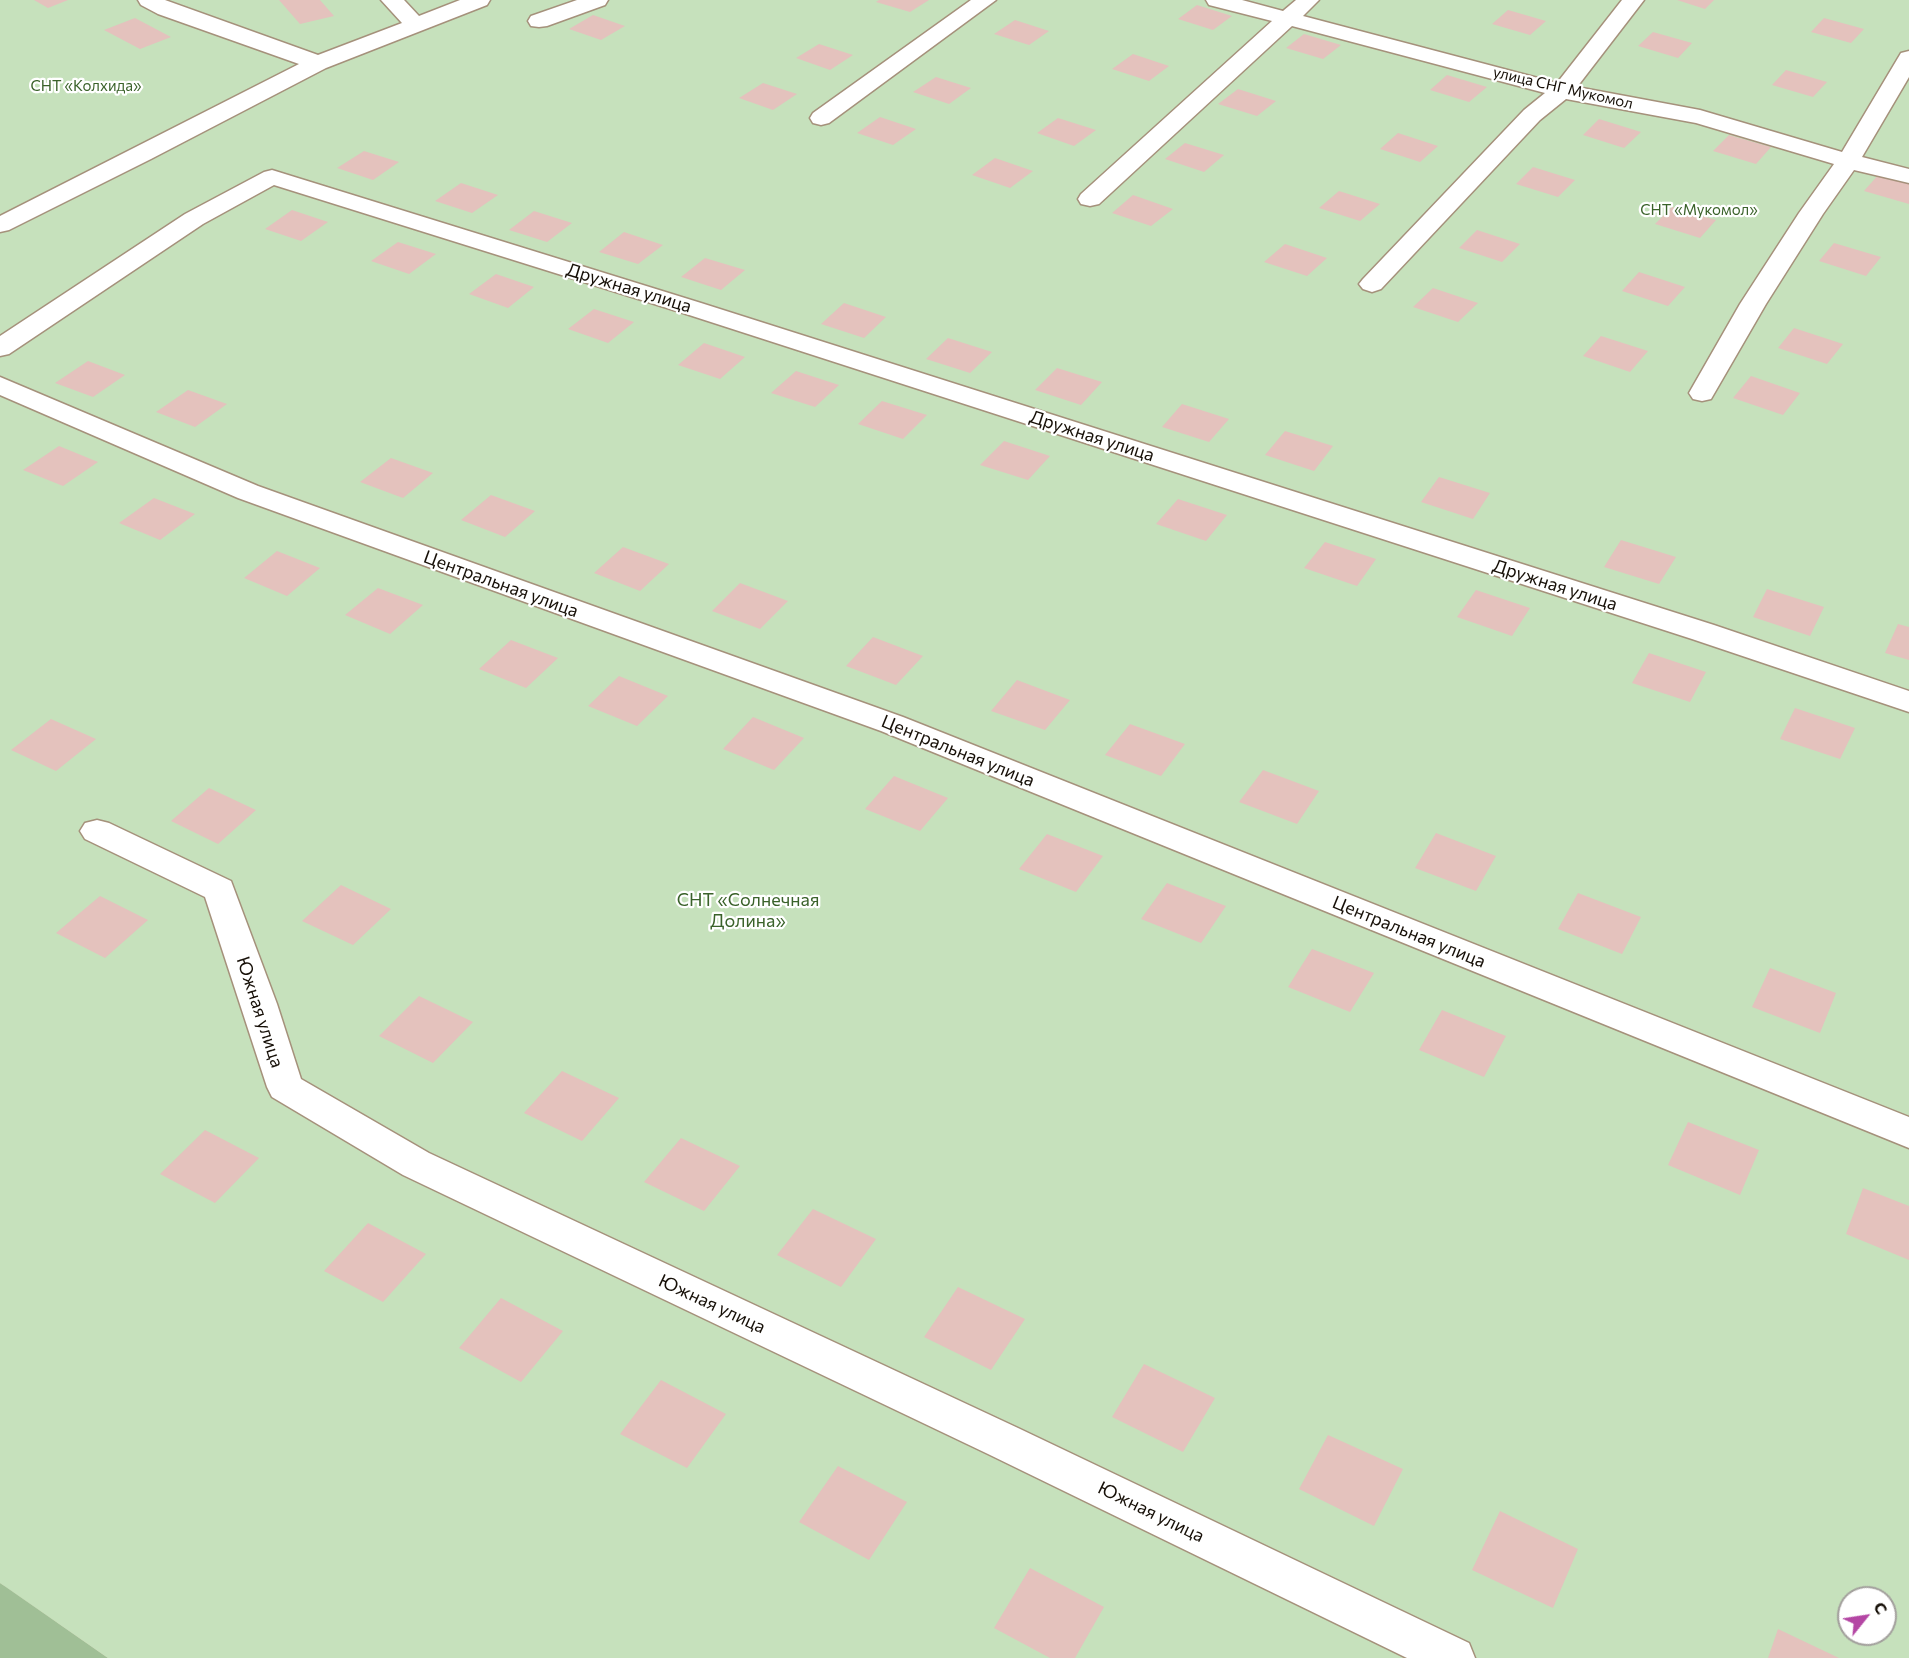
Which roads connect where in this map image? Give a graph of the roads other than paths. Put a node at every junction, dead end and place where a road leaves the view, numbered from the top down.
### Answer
1 (149, 0) edge
2 (392, 0) edge
3 (479, 0) edge
4 (597, 0) edge
5 (985, 0) edge
6 (1217, 0) edge
7 (1308, 0) edge
8 (1633, 0) edge
9 (1288, 19) junction
10 (539, 21) dead end
11 (415, 24) junction
12 (1909, 58) edge
13 (318, 63) junction
14 (1562, 91) junction
15 (821, 118) dead end
16 (1848, 161) junction
17 (1909, 176) edge
18 (1090, 199) dead end
19 (0, 225) edge
20 (1372, 284) dead end
21 (0, 348) edge
22 (0, 386) edge
23 (1702, 393) dead end
24 (1909, 702) edge
25 (98, 831) dead end
26 (1909, 1133) edge
27 (1453, 1658) edge

1 - 13 street
2 - 11 street
3 - 11 street
4 - 10 street
5 - 15 street
6 - 9 street, улица СНГ Мукомол
7 - 9 street
8 - 14 street
9 - 14 street, улица СНГ Мукомол
9 - 18 street
11 - 13 street
12 - 16 street
13 - 19 street
14 - 16 street, улица СНГ Мукомол
14 - 20 street
16 - 17 street, улица СНГ Мукомол
16 - 23 street
21 - 24 street, Дружная улица
22 - 26 street, Центральная улица
25 - 27 street, Южная улица

